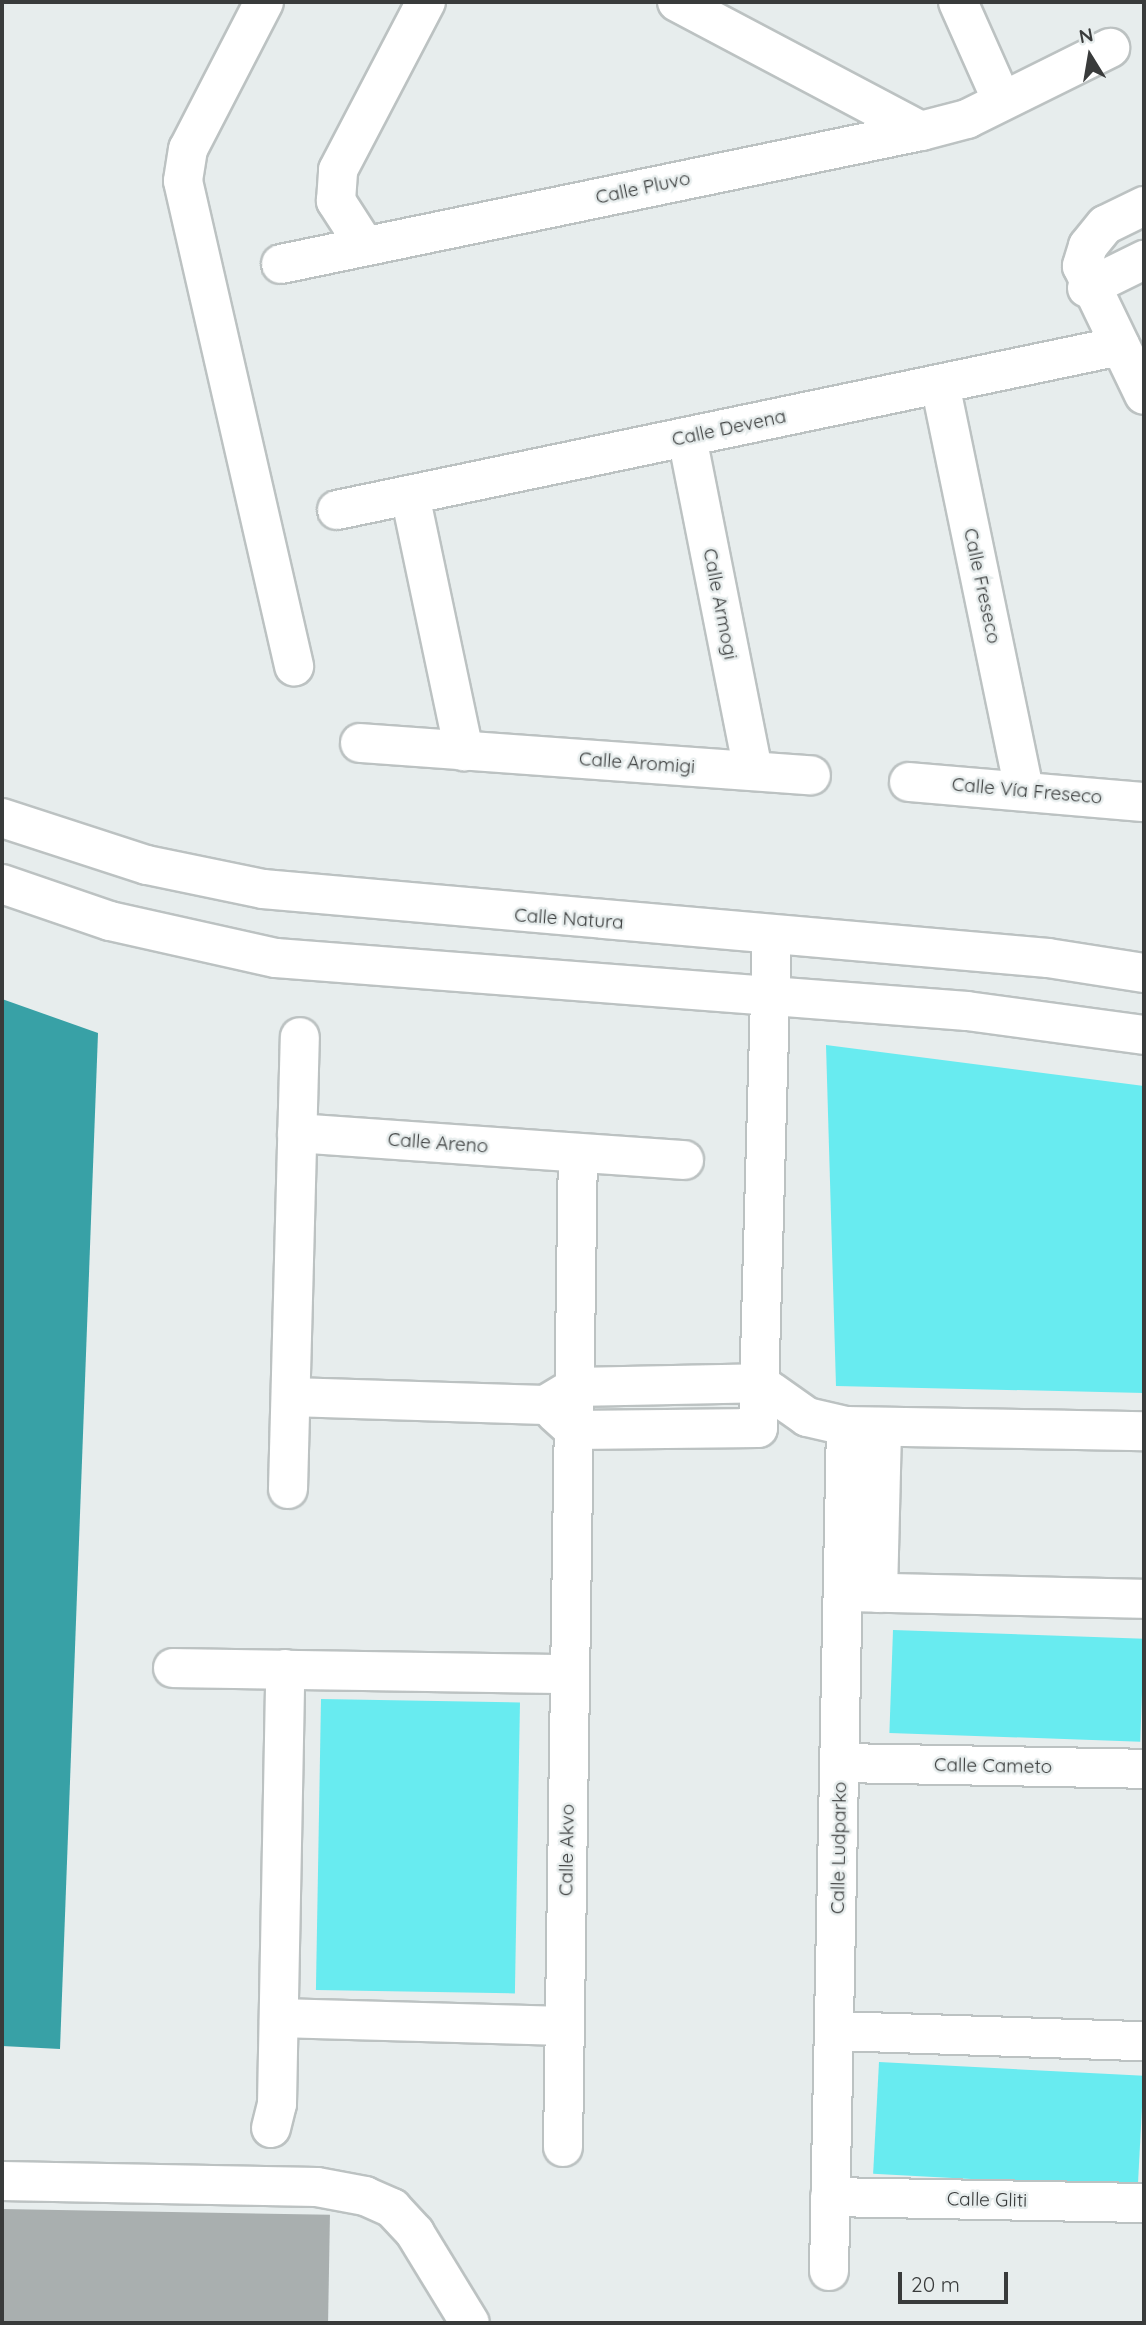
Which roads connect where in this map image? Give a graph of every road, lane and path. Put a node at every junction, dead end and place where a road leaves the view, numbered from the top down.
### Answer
1 (264, 2) edge
2 (426, 2) edge
3 (677, 2) edge
4 (958, 2) edge
5 (1110, 48) dead end
6 (1002, 101) junction
7 (921, 131) junction
8 (1144, 206) edge
9 (365, 246) junction
10 (1144, 260) edge
11 (281, 264) dead end
12 (1087, 288) junction
13 (1120, 346) junction
14 (940, 384) junction
15 (1144, 395) edge
16 (687, 437) junction
17 (410, 495) junction
18 (337, 510) dead end
19 (294, 666) dead end
20 (360, 743) dead end
21 (464, 751) junction
22 (753, 771) junction
23 (811, 775) dead end
24 (909, 782) dead end
25 (1024, 788) junction
26 (1144, 802) edge
27 (2, 818) edge
28 (2, 884) edge
29 (772, 935) junction
30 (1144, 973) edge
31 (769, 997) junction
32 (1144, 1035) edge
33 (300, 1037) dead end
34 (298, 1133) junction
35 (578, 1153) junction
36 (684, 1160) dead end
37 (773, 1393) junction
38 (560, 1396) junction
39 (291, 1397) junction
40 (864, 1426) junction
41 (574, 1430) junction
42 (1144, 1431) edge
43 (288, 1489) dead end
44 (862, 1592) junction
45 (1144, 1599) edge
46 (173, 1668) dead end
47 (285, 1670) junction
48 (570, 1674) junction
49 (841, 1763) junction
50 (1144, 1769) edge
51 (279, 2018) junction
52 (564, 2026) junction
53 (835, 2031) junction
54 (1144, 2041) edge
55 (271, 2128) dead end
56 (563, 2147) dead end
57 (2, 2181) edge
58 (830, 2197) junction
59 (1144, 2203) edge
60 (828, 2271) dead end
61 (470, 2323) edge

1 - 19 street
2 - 9 street
3 - 7 street
4 - 6 street
5 - 6 street, Calle Pluvo
6 - 7 street, Calle Pluvo
7 - 9 street, Calle Pluvo
8 - 12 street
9 - 11 street, Calle Pluvo
10 - 12 street
12 - 13 street
13 - 14 street, Calle Devena
13 - 15 street
14 - 16 street, Calle Devena
14 - 25 street, Calle Freseco
16 - 17 street, Calle Devena
16 - 22 street, Calle Armogi
17 - 18 street, Calle Devena
17 - 21 street
20 - 21 street, Calle Aromigi
21 - 22 street, Calle Aromigi
22 - 23 street, Calle Aromigi
24 - 25 street, Calle Vía Freseco
25 - 26 street, Calle Vía Freseco
27 - 29 street, Calle Natura
28 - 31 street
29 - 30 street, Calle Natura
29 - 31 street
31 - 32 street
31 - 37 street
33 - 34 street
34 - 35 street, Calle Areno
34 - 39 street
35 - 36 street, Calle Areno
35 - 38 street
37 - 38 street
37 - 40 street
37 - 41 street
38 - 39 street
38 - 41 street
39 - 43 street
40 - 42 street
40 - 44 street, Calle Ludparko
41 - 48 street, Calle Akvo
44 - 45 street
44 - 49 street, Calle Ludparko
46 - 47 street
47 - 48 street
47 - 51 street
48 - 52 street, Calle Akvo
49 - 50 street, Calle Cameto
49 - 53 street, Calle Ludparko
51 - 52 street
51 - 55 street
52 - 56 street, Calle Akvo
53 - 54 street
53 - 58 street, Calle Ludparko
57 - 61 street
58 - 59 street, Calle Gliti
58 - 60 street, Calle Ludparko

